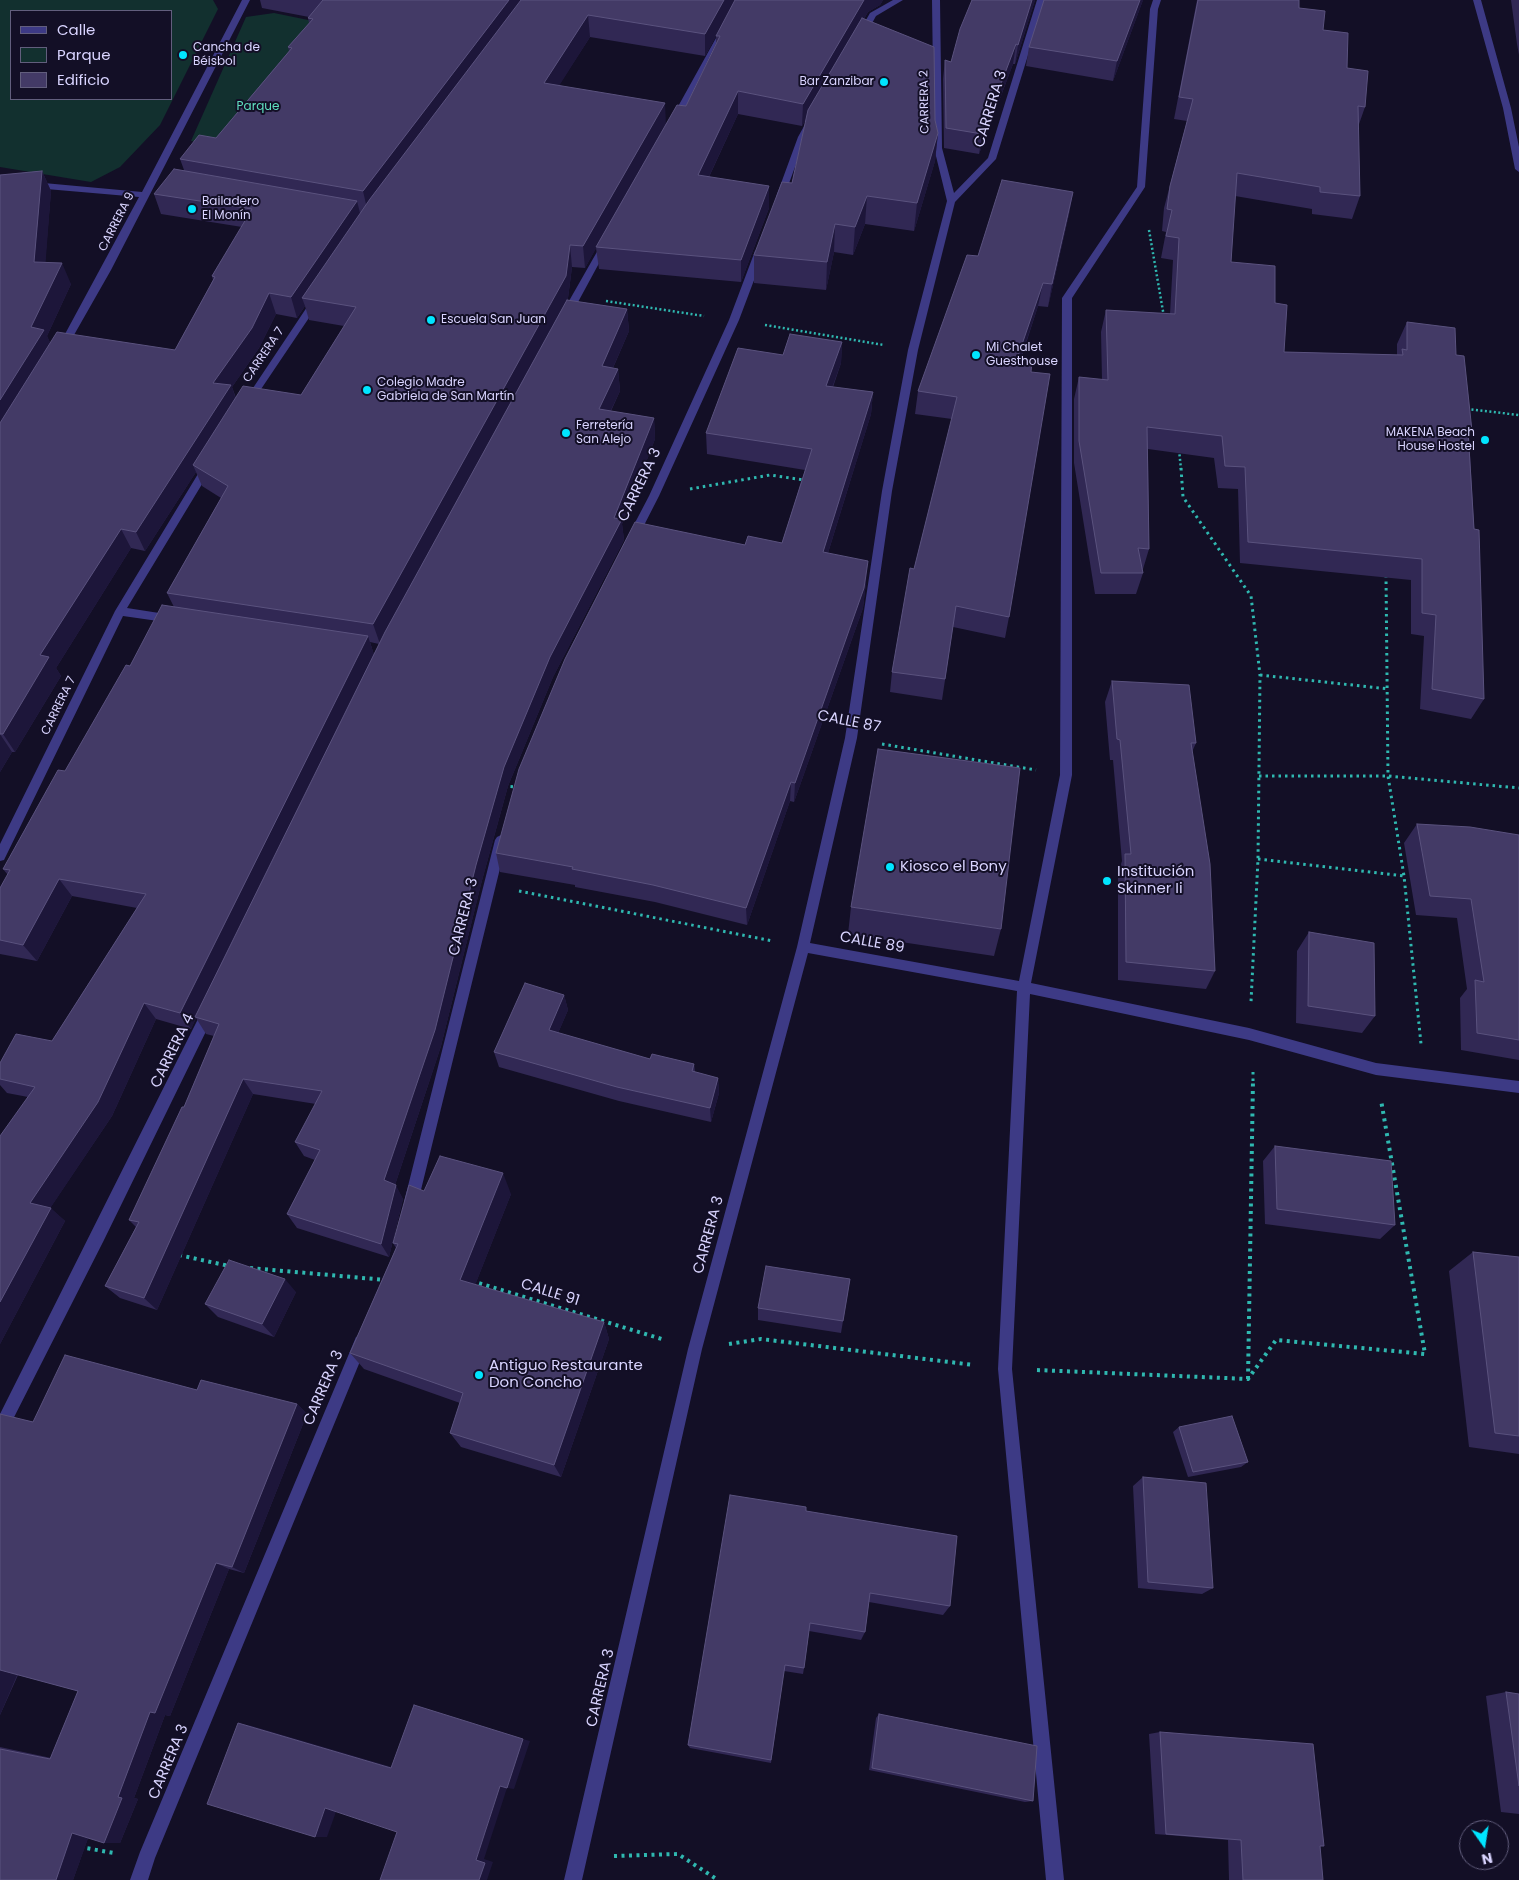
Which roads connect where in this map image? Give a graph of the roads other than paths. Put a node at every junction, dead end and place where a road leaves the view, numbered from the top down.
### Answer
1 (246, 0) edge
2 (899, 0) edge
3 (936, 0) edge
4 (1041, 0) edge
5 (1157, 0) edge
6 (1477, 0) edge
7 (725, 31) edge
8 (858, 41) edge
9 (816, 113) edge
10 (669, 131) edge
11 (1519, 169) edge
12 (0, 182) edge
13 (145, 195) junction
14 (952, 201) junction
15 (775, 210) edge
16 (610, 236) edge
17 (765, 238) edge
18 (322, 291) edge
19 (562, 323) edge
20 (59, 353) edge
21 (241, 413) edge
22 (215, 454) edge
23 (627, 548) edge
24 (120, 611) junction
25 (188, 621) edge
26 (516, 787) edge
27 (0, 856) edge
28 (803, 947) junction
29 (1024, 987) junction
30 (212, 1005) edge
31 (1519, 1087) edge
32 (409, 1210) edge
33 (387, 1280) edge
34 (0, 1430) edge
35 (139, 1880) edge
36 (573, 1880) edge
37 (1055, 1880) edge

1 - 13 street, CARRERA 9
2 - 8 street
3 - 14 street, CARRERA 2
4 - 14 street, CARRERA 3
5 - 29 street
6 - 11 street
7 - 10 street
9 - 15 street
12 - 13 street
13 - 20 street, CARRERA 9
14 - 28 street, CARRERA 3
16 - 19 street
17 - 23 street, CARRERA 3
18 - 21 street, CARRERA 7
22 - 24 street, CARRERA 7
24 - 25 street
24 - 27 street, CARRERA 7
26 - 32 street, CARRERA 3
28 - 29 street, CALLE 89
28 - 36 street, CARRERA 3
29 - 31 street, CALLE 89
29 - 37 street
30 - 34 street, CARRERA 4
33 - 35 street, CARRERA 3

